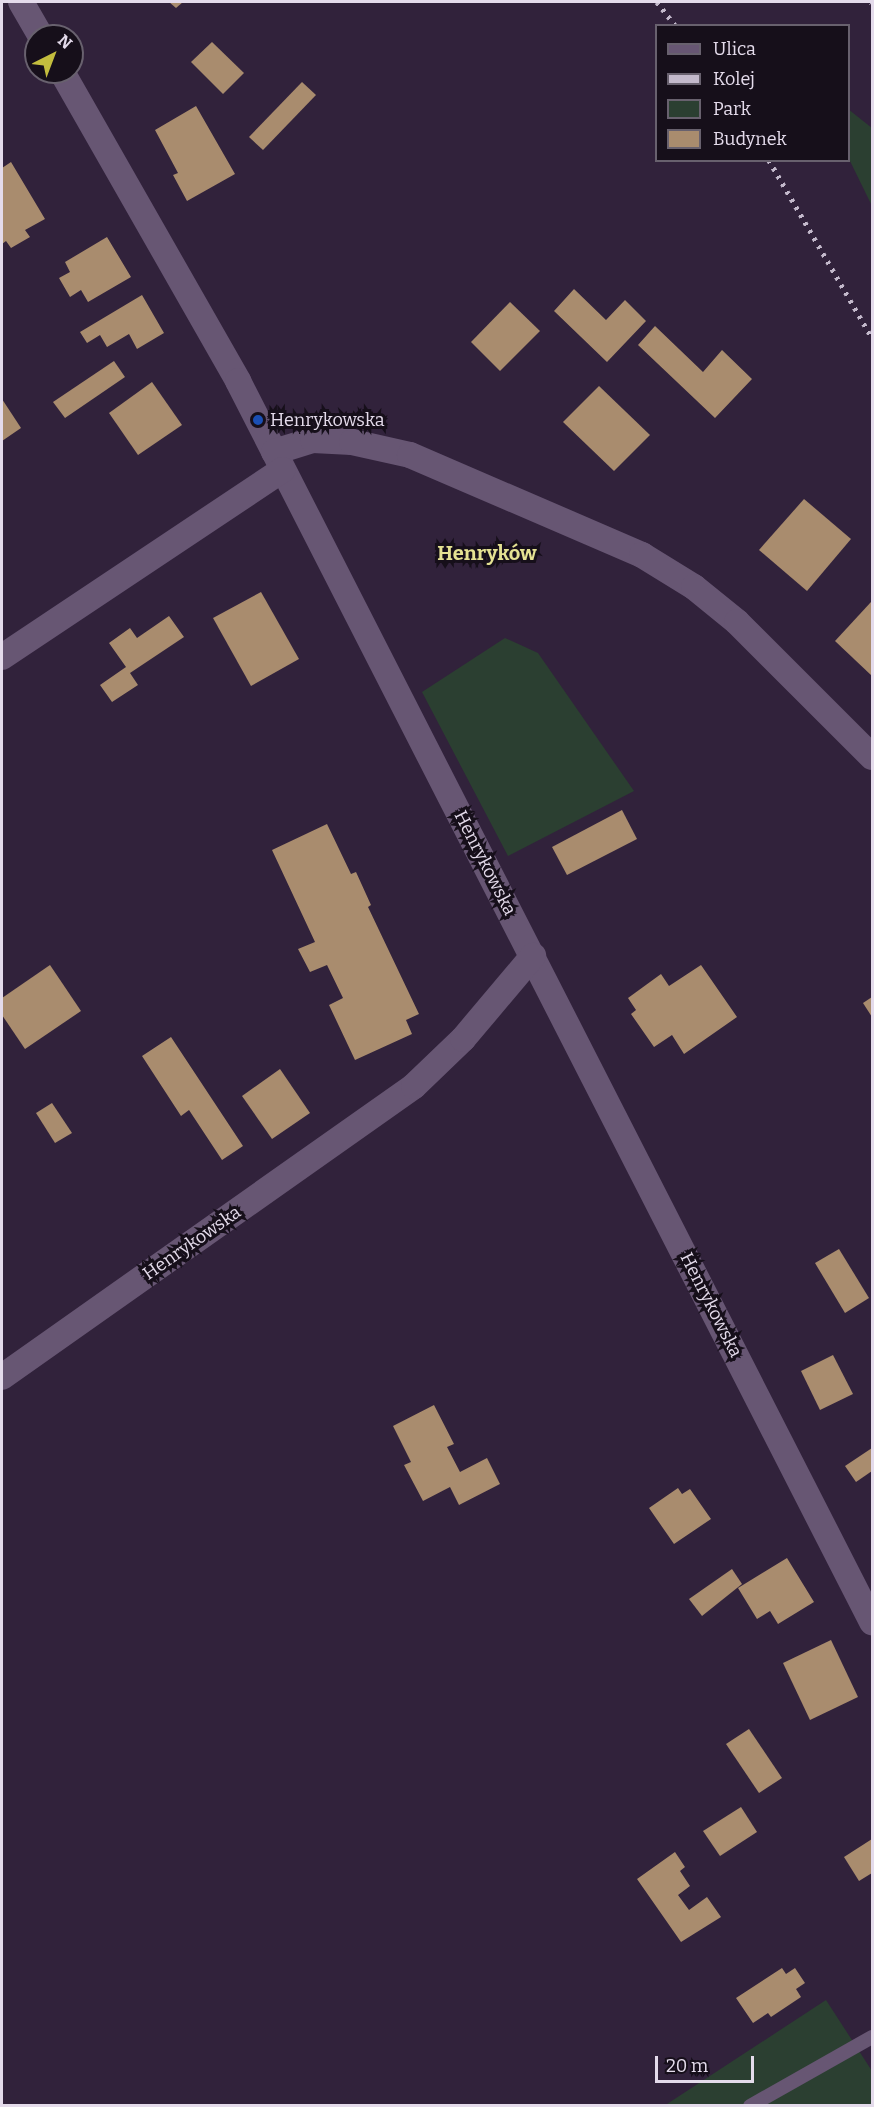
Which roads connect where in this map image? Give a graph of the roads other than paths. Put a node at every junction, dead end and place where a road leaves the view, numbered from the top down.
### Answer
1 (21, 2) edge
2 (34, 24) edge
3 (69, 84) edge
4 (278, 461) junction
5 (2, 657) edge
6 (873, 757) edge
7 (533, 956) junction
8 (2, 1377) edge
9 (873, 1622) edge
10 (873, 2037) edge
11 (750, 2106) edge

1 - 2 street
3 - 4 street, Henrykowska
4 - 5 street
4 - 6 street
4 - 7 street, Henrykowska
7 - 8 street, Henrykowska
7 - 9 street, Henrykowska
10 - 11 lane

